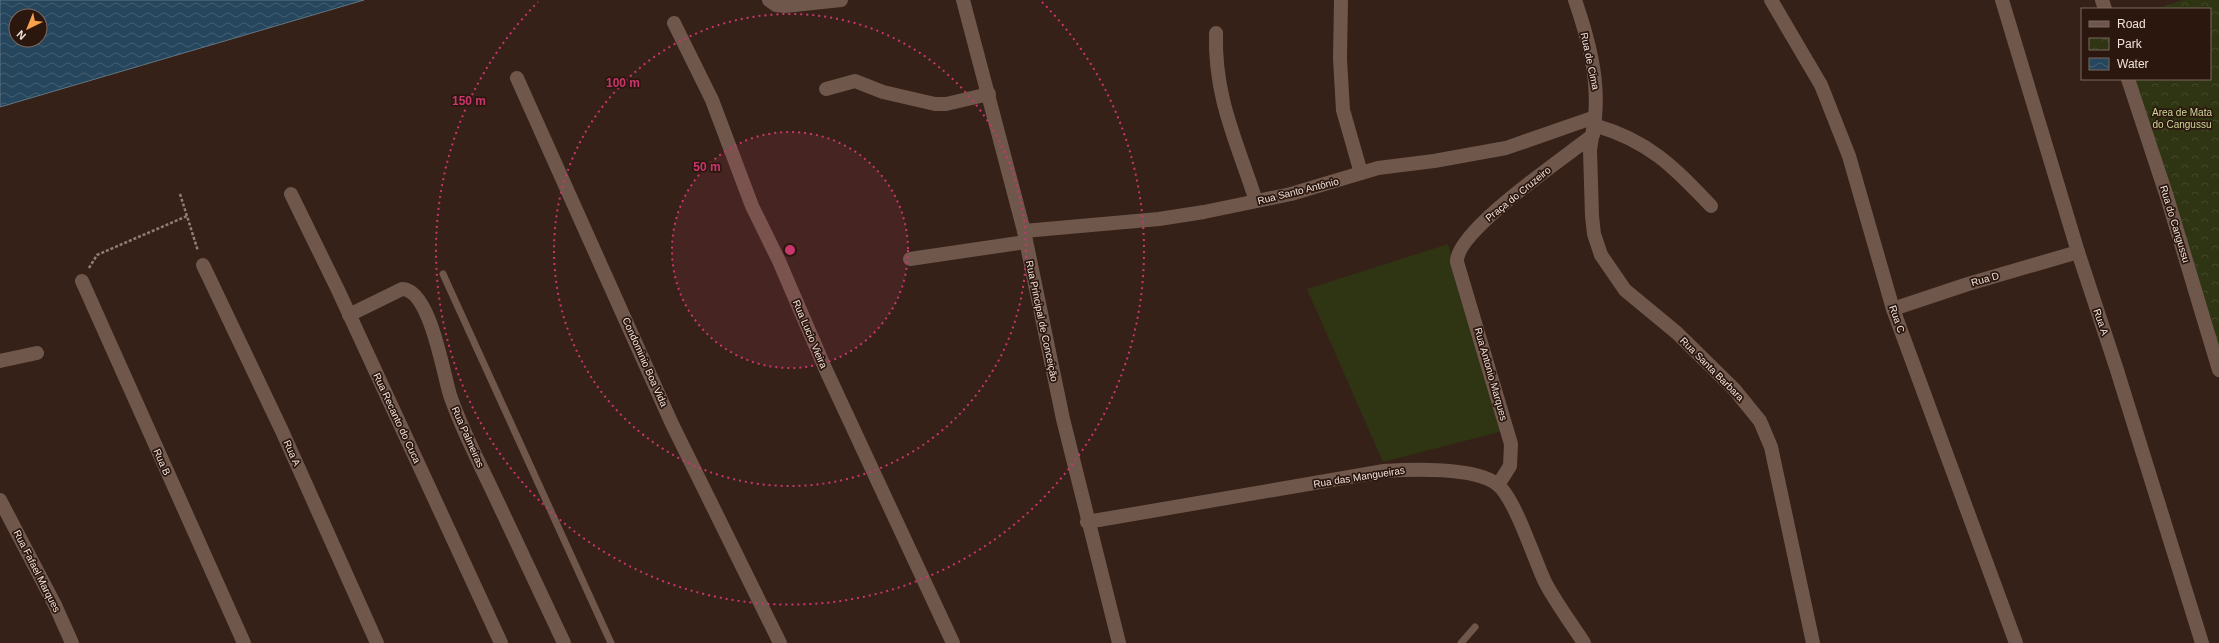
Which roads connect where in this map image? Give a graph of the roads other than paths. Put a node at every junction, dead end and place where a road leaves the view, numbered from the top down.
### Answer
1 (841, 0) edge
2 (964, 0) edge
3 (1341, 0) edge
4 (1575, 0) edge
5 (1771, 0) edge
6 (2002, 0) edge
7 (773, 3) edge
8 (674, 23) dead end
9 (1216, 33) dead end
10 (517, 78) dead end
11 (2128, 80) edge
12 (826, 90) dead end
13 (989, 94) junction
14 (1594, 126) junction
15 (1361, 173) junction
16 (291, 194) dead end
17 (1256, 201) junction
18 (1711, 206) dead end
19 (1025, 237) junction
20 (2078, 252) junction
21 (910, 259) dead end
22 (1457, 262) joint
23 (203, 265) road end
24 (443, 274) dead end
25 (82, 281) road end
26 (1893, 309) junction
27 (349, 315) junction
28 (36, 353) dead end
29 (0, 361) edge
30 (2219, 370) edge
31 (1498, 485) junction
32 (0, 500) edge
33 (1087, 522) junction
34 (1475, 627) dead end
35 (72, 643) edge
36 (244, 643) edge
37 (377, 643) edge
38 (500, 643) edge
39 (564, 643) edge
40 (611, 643) edge
41 (780, 643) edge
42 (953, 643) edge
43 (1119, 643) edge
44 (1461, 643) edge
45 (1584, 643) edge
46 (1814, 643) edge
47 (2016, 643) edge
48 (2202, 643) edge

1 - 7 street
2 - 13 street, Rua Principal de Conceição
3 - 15 street
4 - 14 street, Rua de Cima
5 - 26 street, Rua C
6 - 20 street, Rua A
8 - 42 street, Rua Lucio Vieira
9 - 17 street
10 - 41 street, Condominio Boa Vida
11 - 30 street, Rua do Cangussu
12 - 13 street
13 - 19 street, Rua Principal de Conceição
14 - 15 street, Rua Santo Antônio
14 - 18 street
14 - 22 street, Praça do Cruzeiro
14 - 46 street, Rua Santa Barbara
15 - 17 street, Rua Santo Antônio
16 - 27 street, Rua Recanto do Cuca
17 - 19 street, Rua Santo Antônio
19 - 21 street, Rua Santo Antônio
19 - 33 street, Rua Principal de Conceição
20 - 26 street, Rua D
20 - 48 street, Rua A
22 - 31 street, Rua Antonio Marques
23 - 37 street, Rua A
24 - 40 lane
25 - 36 street, Rua B
26 - 47 street, Rua C
27 - 38 street, Rua Recanto do Cuca
27 - 39 street, Rua Palmeiras
28 - 29 street
31 - 33 street, Rua das Mangueiras
31 - 45 street
32 - 35 street, Rua Fafael Marques
33 - 43 street, Rua Principal de Conceição
34 - 44 lane

